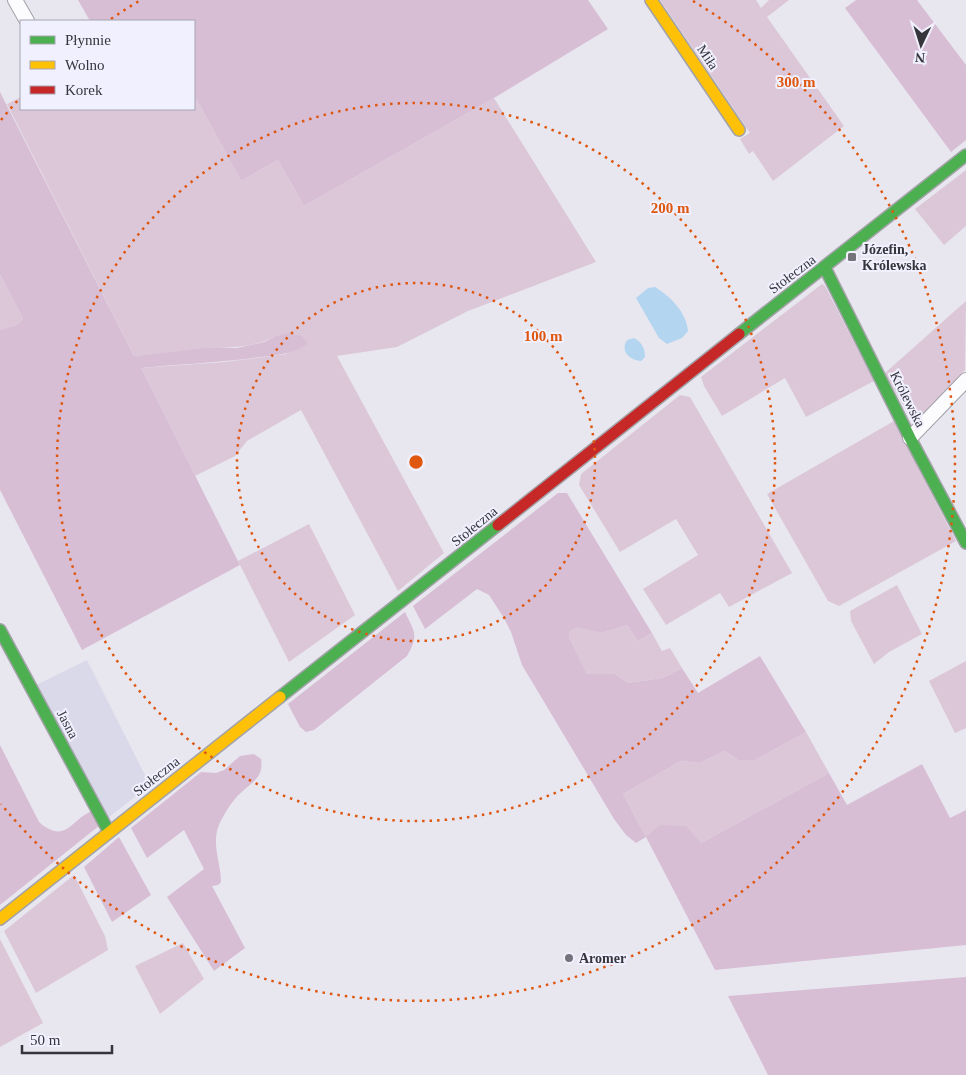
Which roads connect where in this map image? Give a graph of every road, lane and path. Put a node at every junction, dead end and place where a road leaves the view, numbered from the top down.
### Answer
1 (15, 0) edge
2 (651, 0) edge
3 (25, 20) edge
4 (740, 130) dead end
5 (966, 155) edge
6 (825, 268) junction
7 (966, 380) edge
8 (910, 438) junction
9 (966, 543) edge
10 (0, 630) edge
11 (109, 832) junction
12 (0, 919) edge

1 - 3 street
2 - 4 street, Miła
5 - 6 street, Stołeczna
6 - 8 street, Królewska
6 - 11 street, Stołeczna
7 - 8 street
8 - 9 street, Królewska
10 - 11 street, Jasna
11 - 12 street, Stołeczna

